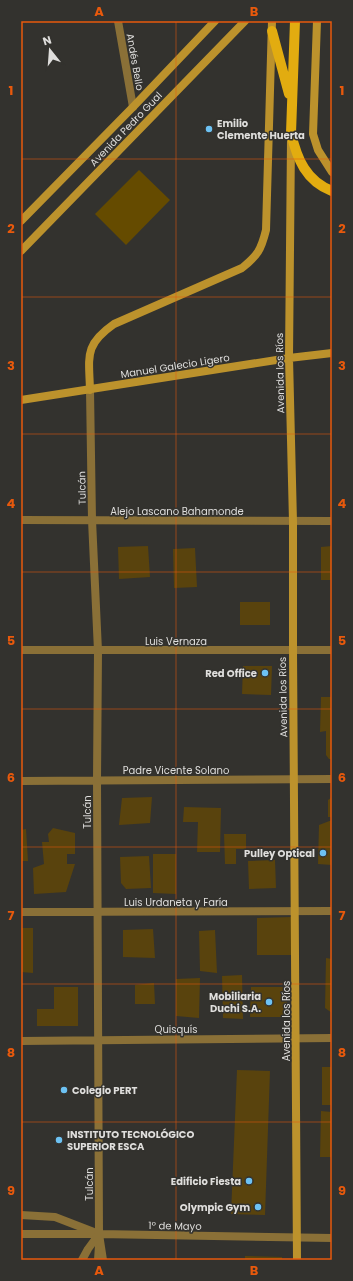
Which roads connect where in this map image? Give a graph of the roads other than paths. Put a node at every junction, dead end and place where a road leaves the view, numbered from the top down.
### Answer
1 (118, 21) edge
2 (215, 21) edge
3 (246, 21) edge
4 (295, 21) edge
5 (317, 21) edge
6 (272, 26) edge
7 (292, 106) junction
8 (133, 107) junction
9 (291, 133) junction
10 (332, 172) edge
11 (332, 192) edge
12 (21, 221) edge
13 (21, 249) edge
14 (332, 353) edge
15 (289, 358) junction
16 (90, 390) junction
17 (21, 400) edge
18 (21, 520) edge
19 (92, 520) junction
20 (332, 521) edge
21 (293, 522) junction
22 (21, 650) edge
23 (293, 650) junction
24 (332, 650) edge
25 (98, 651) junction
26 (294, 779) junction
27 (332, 779) edge
28 (97, 780) junction
29 (21, 781) edge
30 (295, 911) junction
31 (332, 911) edge
32 (21, 912) edge
33 (98, 912) junction
34 (296, 1038) junction
35 (332, 1038) edge
36 (99, 1040) junction
37 (21, 1041) edge
38 (21, 1215) edge
39 (21, 1234) edge
40 (99, 1234) junction
41 (297, 1238) junction
42 (332, 1238) edge
43 (82, 1260) edge
44 (98, 1260) edge
45 (103, 1260) edge
46 (297, 1260) edge

1 - 8 street, Andés Bello
2 - 8 main road, Avenida Pedro Gual
3 - 13 main road, Avenida Pedro Gual
4 - 7 main road
5 - 10 main road
6 - 7 main road
6 - 16 main road
7 - 9 main road
8 - 12 main road, Avenida Pedro Gual
9 - 11 main road
9 - 15 main road, Avenida los Ríos
14 - 15 main road, Manuel Galecio Ligero
15 - 16 main road, Manuel Galecio Ligero
15 - 21 main road, Avenida los Ríos
16 - 17 main road, Manuel Galecio Ligero
16 - 19 street, Tulcán
18 - 19 street, Alejo Lascano Bahamonde
19 - 21 street, Alejo Lascano Bahamonde
19 - 25 street, Tulcán
20 - 21 street, Alejo Lascano Bahamonde
21 - 23 main road, Avenida los Ríos
22 - 25 street, Luis Vernaza
23 - 24 street, Luis Vernaza
23 - 25 street, Luis Vernaza
23 - 26 main road, Avenida los Ríos
25 - 28 street, Tulcán
26 - 27 street, Padre Vicente Solano
26 - 28 street, Padre Vicente Solano
26 - 30 main road, Avenida los Ríos
28 - 29 street, Padre Vicente Solano
28 - 33 street, Tulcán
30 - 31 street, Luis Urdaneta y Faría
30 - 33 street, Luis Urdaneta y Faría
30 - 34 main road, Avenida los Ríos
32 - 33 street, Luis Urdaneta y Faría
33 - 36 street, Tulcán
34 - 35 street, Quisquís
34 - 36 street, Quisquís
34 - 41 main road, Avenida los Ríos
36 - 37 street, Quisquís
36 - 40 street, Tulcán
38 - 40 street, 1º de Mayo
39 - 40 street
40 - 41 street, 1º de Mayo
40 - 43 street
40 - 44 street
40 - 45 street, Tulcán
41 - 42 street, 1º de Mayo
41 - 46 main road, Avenida los Ríos

